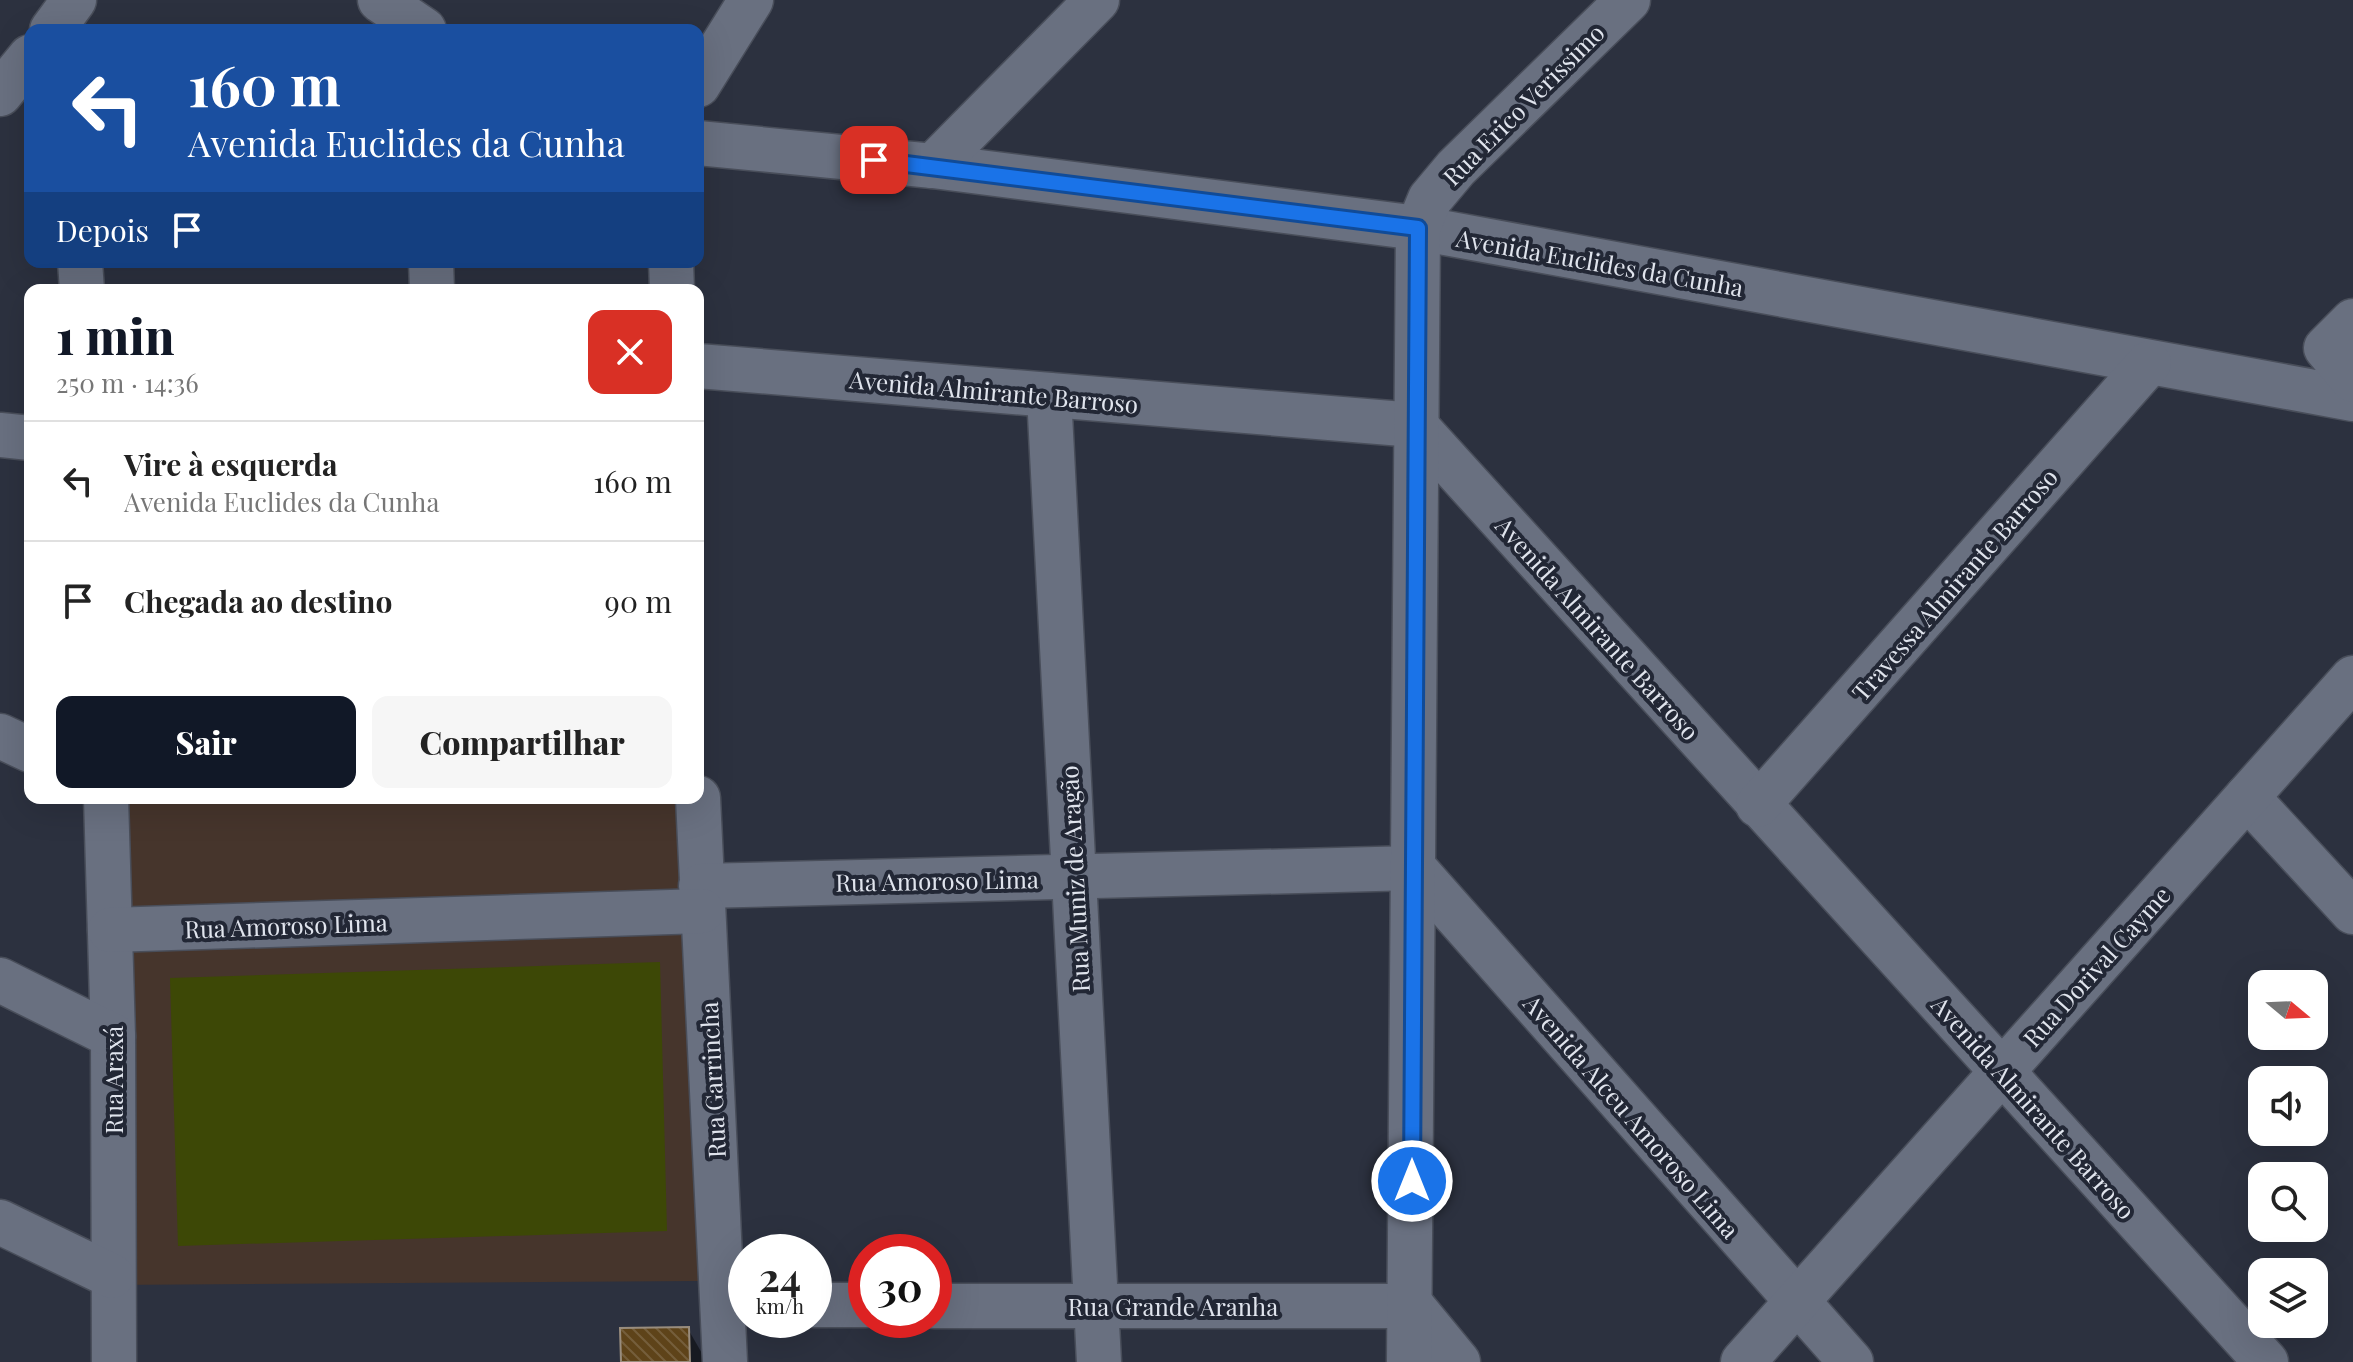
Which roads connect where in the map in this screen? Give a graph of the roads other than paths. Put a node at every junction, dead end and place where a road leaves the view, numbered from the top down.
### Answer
1 (380, 0) edge
2 (751, 0) edge
3 (1097, 0) edge
4 (1628, 0) edge
5 (415, 24) edge
6 (24, 64) edge
7 (704, 75) edge
8 (0, 94) edge
9 (704, 144) edge
10 (933, 166) junction
11 (1418, 228) junction
12 (2149, 363) junction
13 (704, 366) edge
14 (1049, 395) junction
15 (2353, 399) edge
16 (1415, 425) junction
17 (0, 435) edge
18 (24, 437) edge
19 (2353, 678) edge
20 (0, 736) edge
21 (24, 747) edge
22 (2247, 797) junction
23 (106, 804) edge
24 (698, 804) edge
25 (1758, 805) junction
26 (1414, 868) junction
27 (1074, 877) junction
28 (702, 898) junction
29 (2353, 912) edge
30 (110, 930) junction
31 (0, 980) edge
32 (113, 1036) junction
33 (2002, 1072) junction
34 (0, 1222) edge
35 (729, 1234) edge
36 (112, 1276) junction
37 (1796, 1302) junction
38 (952, 1306) edge
39 (1096, 1306) junction
40 (1412, 1306) junction
41 (729, 1338) edge
42 (114, 1362) edge
43 (725, 1362) edge
44 (1099, 1362) edge
45 (1409, 1362) edge
46 (1458, 1362) edge
47 (1743, 1362) edge
48 (1851, 1362) edge
49 (2266, 1362) edge

1 - 5 street
2 - 7 street
3 - 10 street
4 - 11 street, Rua Erico Verissimo
6 - 8 street
9 - 10 street, Avenida Euclides da Cunha
10 - 11 street, Avenida Euclides da Cunha
11 - 12 street, Avenida Euclides da Cunha
11 - 16 street, Rua Erico Verissimo
12 - 15 street, Avenida Euclides da Cunha
12 - 25 street, Travessa Almirante Barroso
13 - 14 street, Avenida Almirante Barroso
14 - 16 street, Avenida Almirante Barroso
14 - 27 street, Rua Muniz de Aragão
16 - 25 street, Avenida Almirante Barroso
16 - 26 street, Rua Erico Verissimo
17 - 18 street
19 - 22 street, Rua Dorival Cayme
20 - 21 street
22 - 29 street
22 - 33 street, Rua Dorival Cayme
23 - 30 street, Rua Araxá
24 - 28 street, Rua Garrincha
25 - 33 street, Avenida Almirante Barroso
26 - 27 street, Rua Amoroso Lima
26 - 37 street, Avenida Alceu Amoroso Lima
26 - 40 street, Rua Erico Verissimo
27 - 28 street, Rua Amoroso Lima
27 - 39 street, Rua Muniz de Aragão
28 - 30 street, Rua Amoroso Lima
28 - 35 street, Rua Garrincha
30 - 32 street, Rua Araxá
31 - 32 street
32 - 36 street, Rua Araxá
33 - 37 street, Rua Dorival Cayme
33 - 49 street, Avenida Almirante Barroso
34 - 36 street
36 - 42 street, Rua Araxá
37 - 47 street, Rua Dorival Cayme
37 - 48 street, Avenida Alceu Amoroso Lima
38 - 39 street, Rua Grande Aranha
39 - 40 street, Rua Grande Aranha
39 - 44 street, Rua Muniz de Aragão
40 - 45 street, Rua Erico Verissimo
40 - 46 street
41 - 43 street, Rua Garrincha

